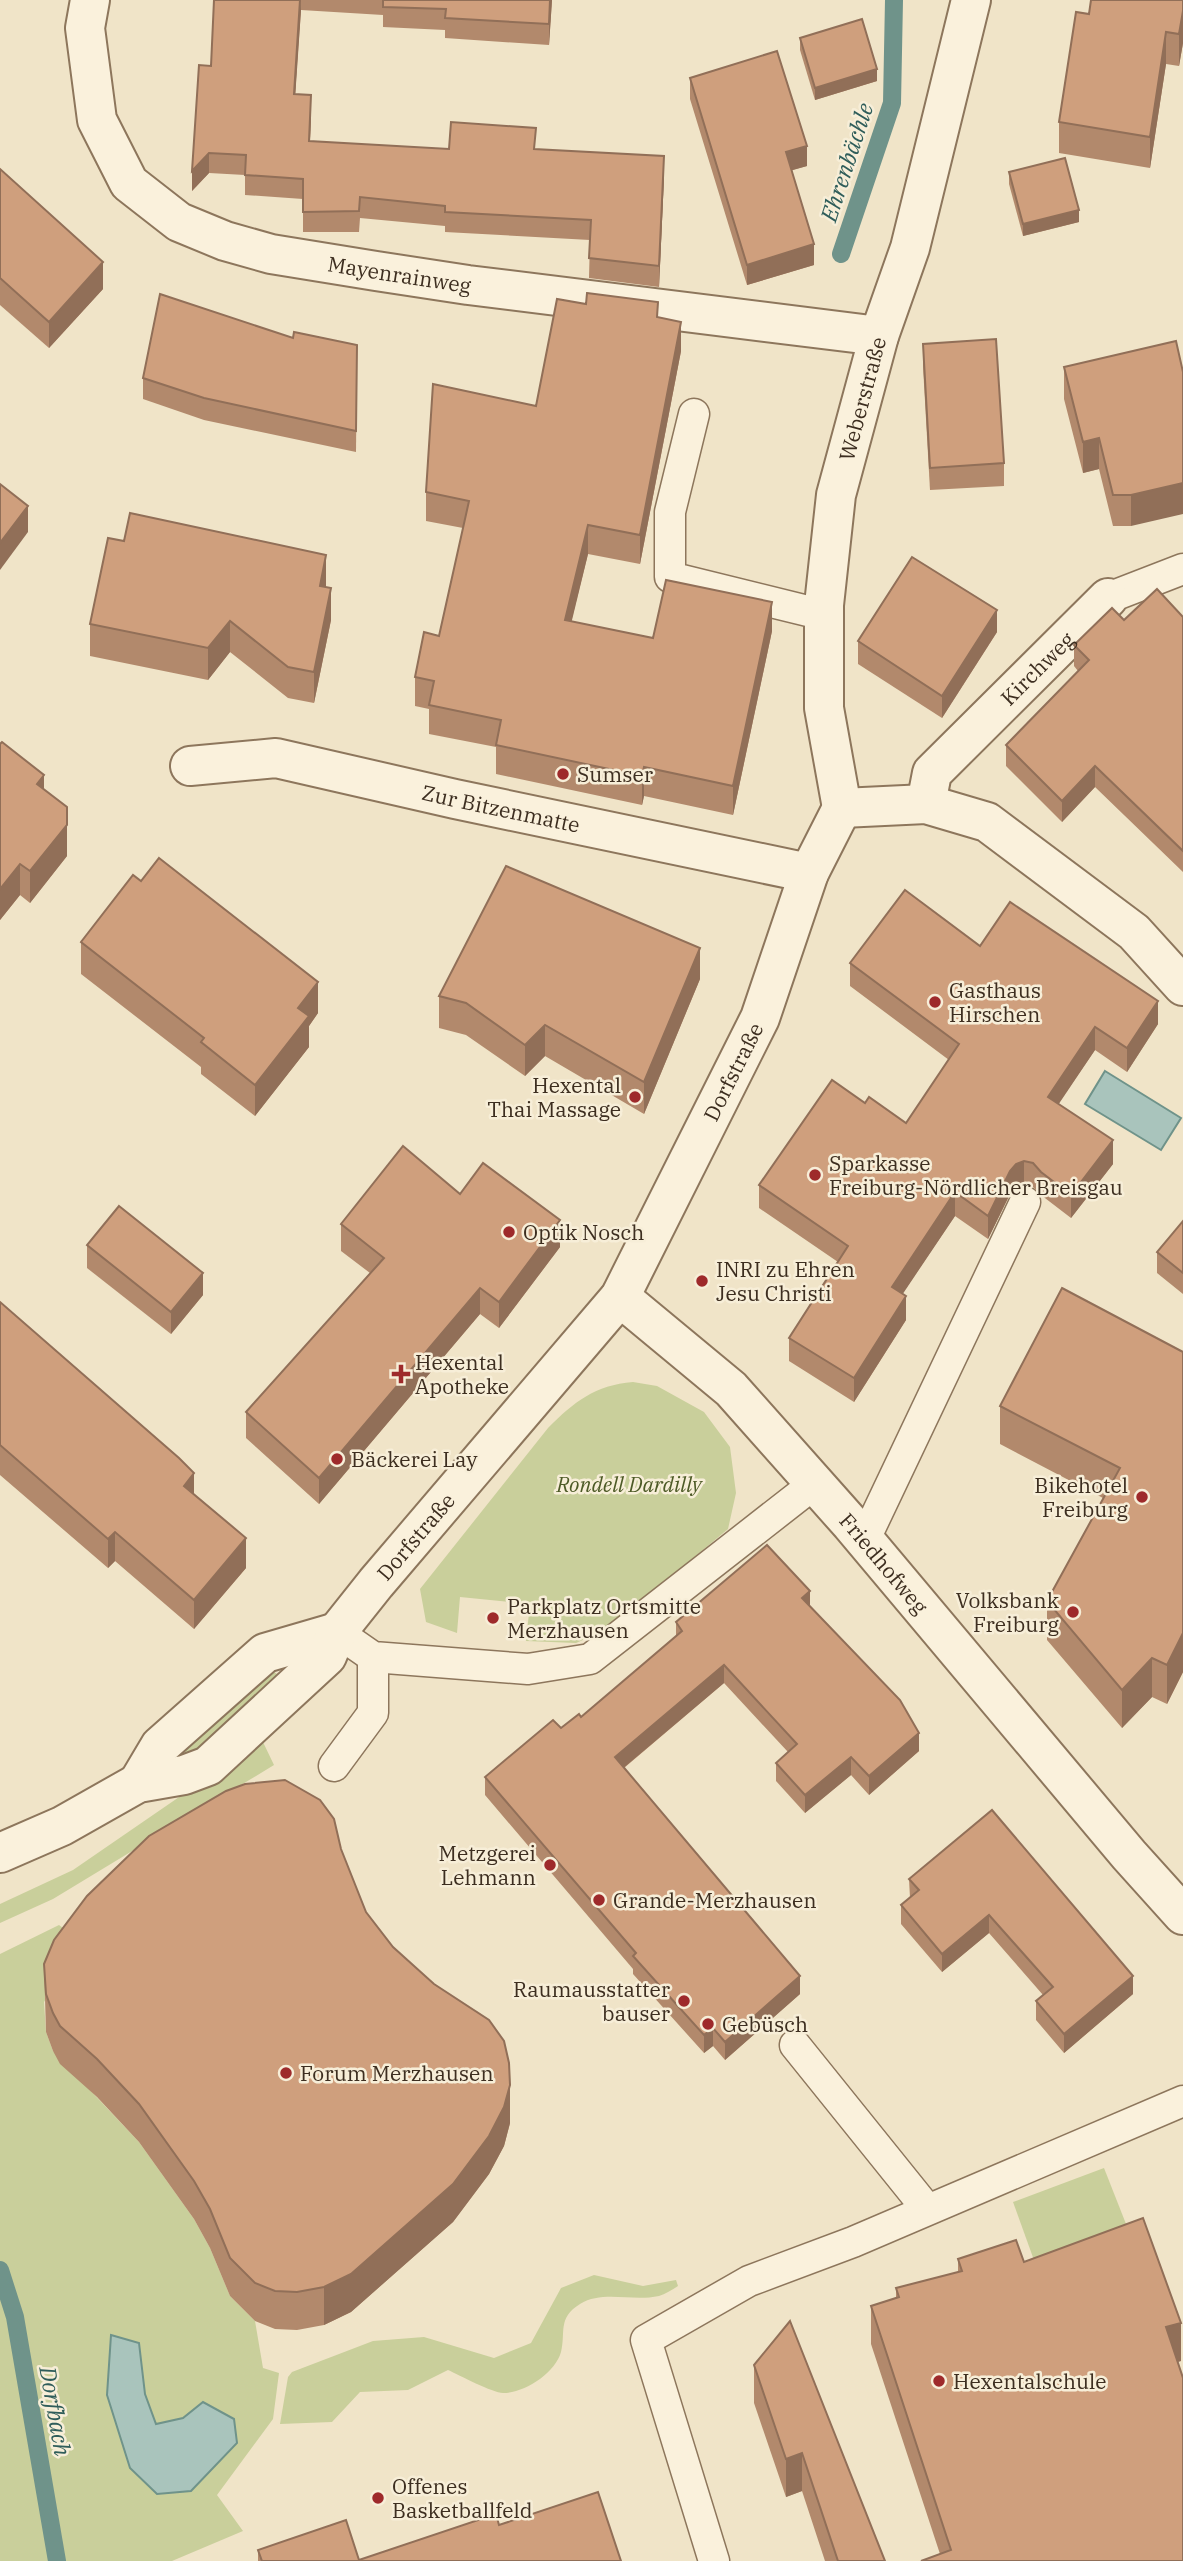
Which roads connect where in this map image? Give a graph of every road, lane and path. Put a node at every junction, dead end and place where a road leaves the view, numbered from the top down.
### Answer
1 (90, 0) edge
2 (971, 0) edge
3 (879, 336) junction
4 (694, 414) dead end
5 (1183, 569) edge
6 (1108, 598) joint
7 (824, 615) junction
8 (190, 766) dead end
9 (926, 804) junction
10 (842, 808) junction
11 (809, 873) junction
12 (1183, 986) edge
13 (1025, 1202) dead end
14 (620, 1297) junction
15 (814, 1484) junction
16 (864, 1541) junction
17 (337, 1632) junction
18 (373, 1657) junction
19 (334, 1766) dead end
20 (0, 1853) edge
21 (1183, 1915) edge
22 (795, 2045) dead end
23 (1183, 2101) edge
24 (927, 2209) junction
25 (714, 2561) edge

1 - 3 street, Mayenrainweg
2 - 3 street, Weberstraße
3 - 7 street, Weberstraße
4 - 7 lane
5 - 6 lane, Kirchweg
6 - 9 street, Kirchweg
7 - 10 street, Weberstraße
8 - 11 street, Zur Bitzenmatte
9 - 10 street
9 - 12 street
10 - 11 street, Dorfstraße
11 - 14 street, Dorfstraße
13 - 16 lane
14 - 15 street, Friedhofweg
14 - 17 street, Dorfstraße
15 - 16 street, Friedhofweg
15 - 18 lane
16 - 21 street, Friedhofweg
17 - 18 lane
17 - 20 street, Dorfstraße
18 - 19 lane
22 - 24 lane
23 - 24 lane
24 - 25 lane

